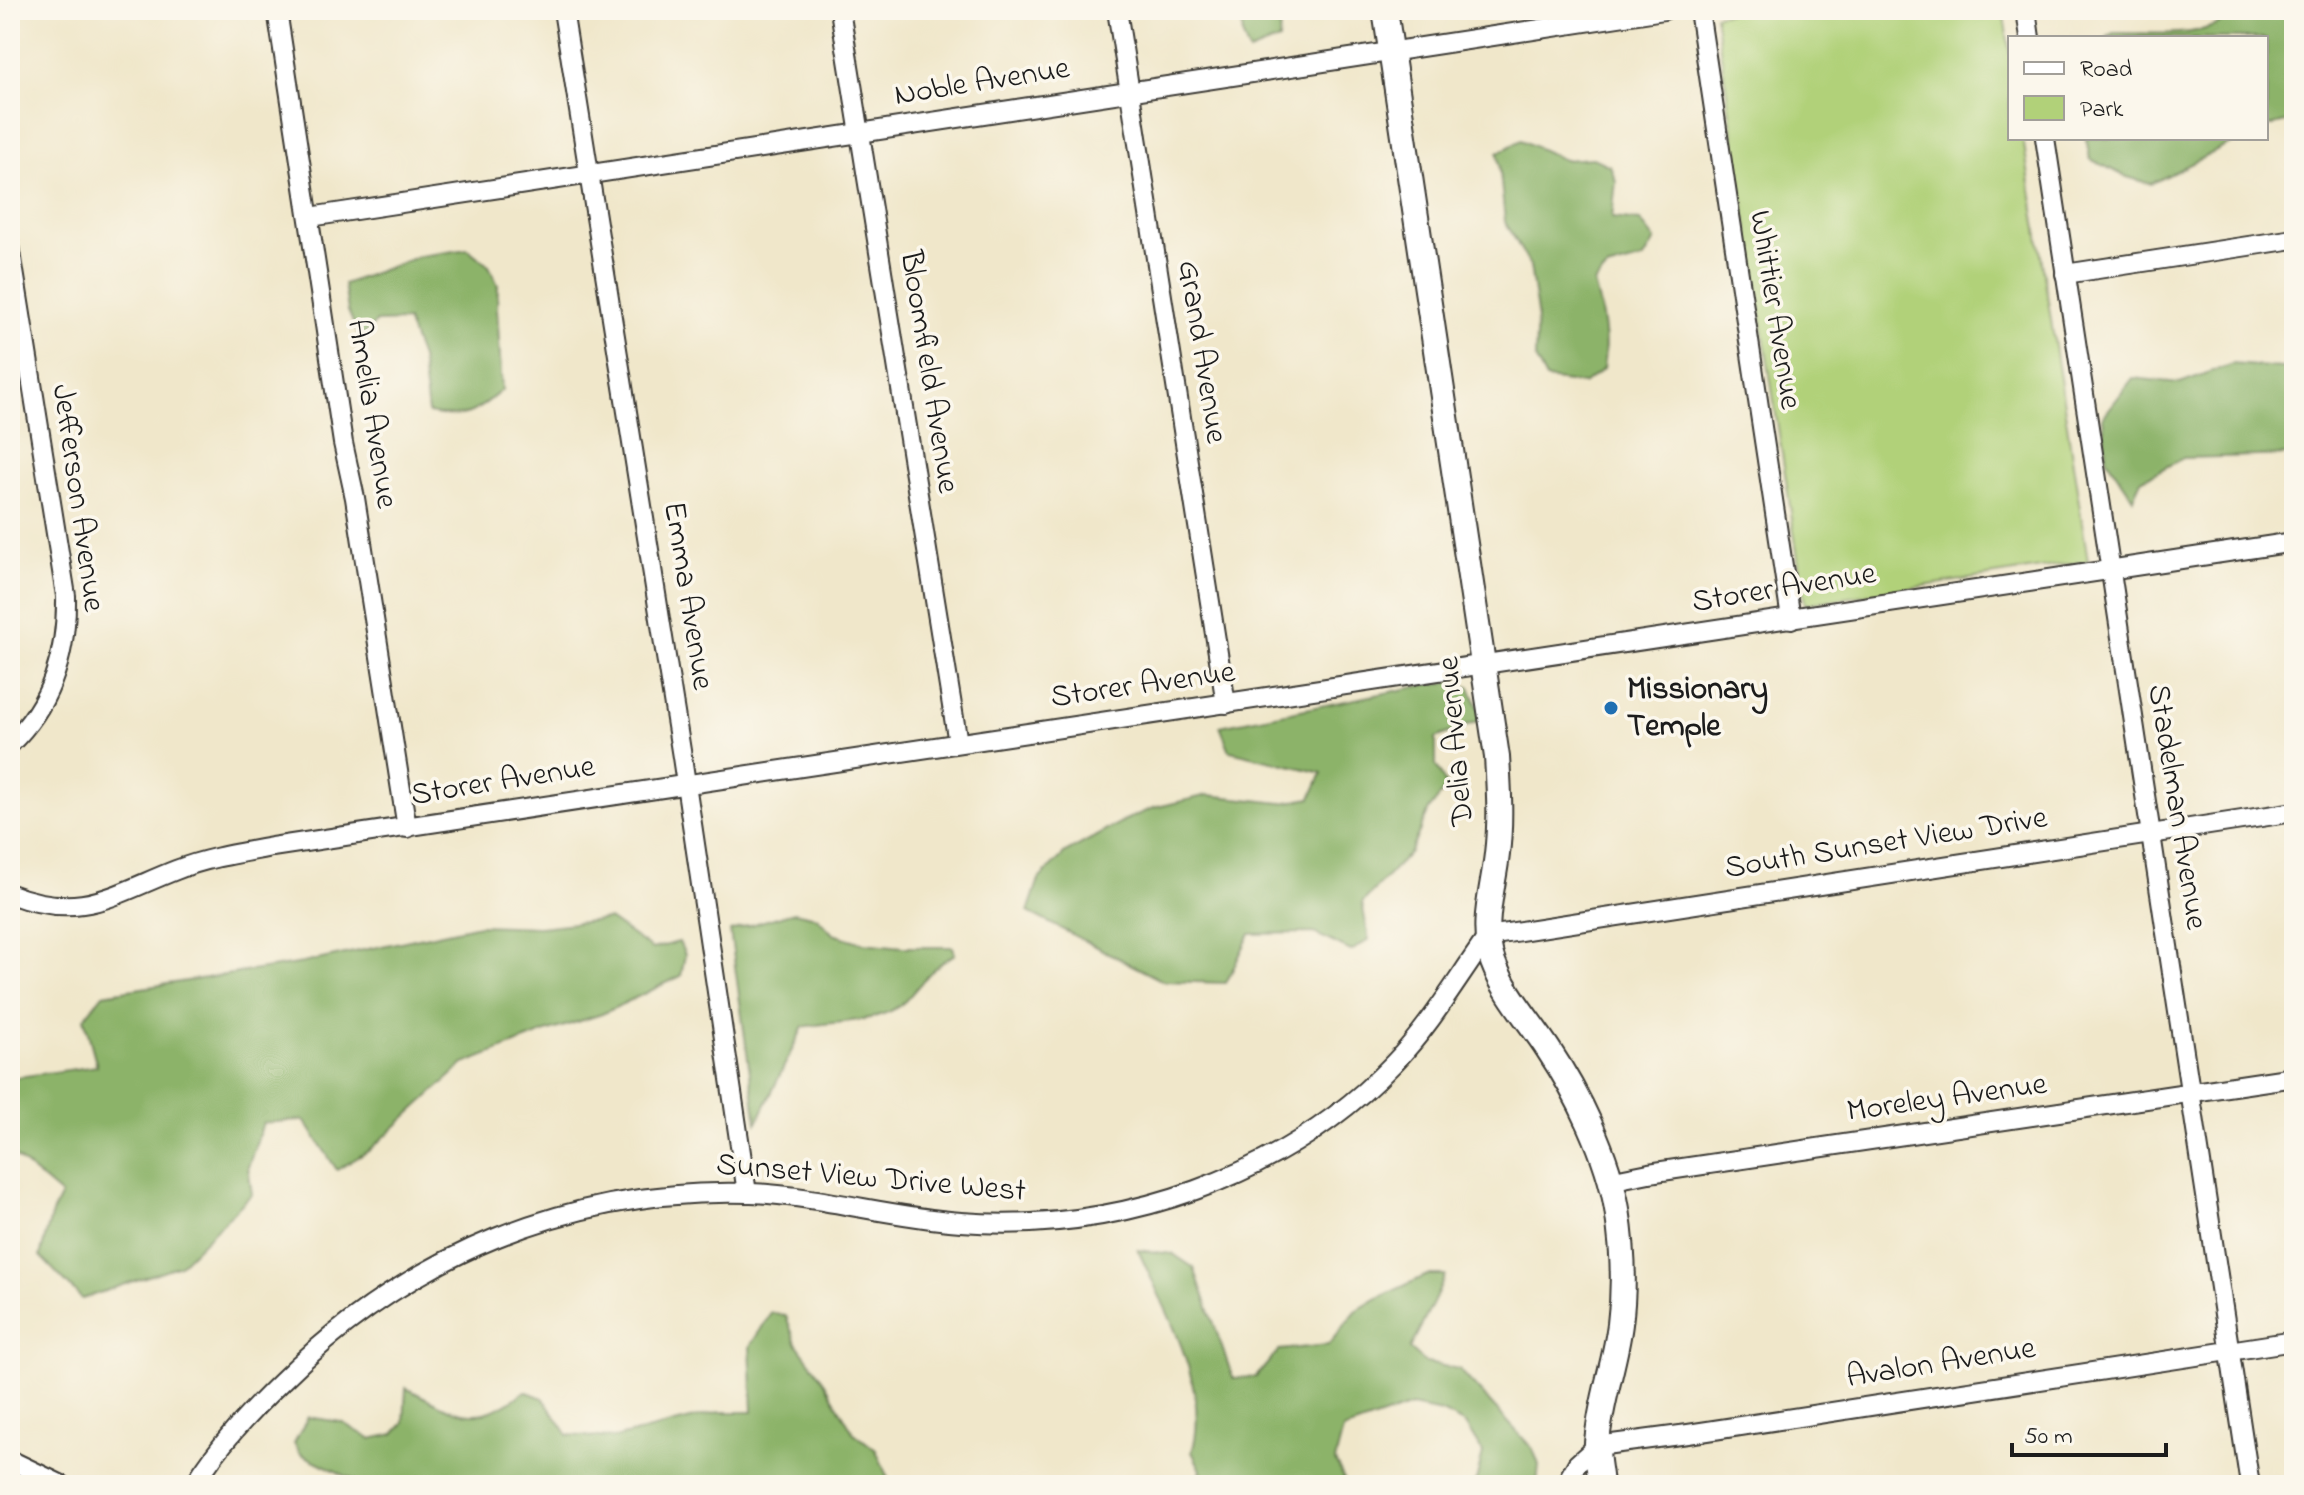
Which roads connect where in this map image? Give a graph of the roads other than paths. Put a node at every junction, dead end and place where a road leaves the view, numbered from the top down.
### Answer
1 (277, 10) edge
2 (563, 10) edge
3 (840, 10) edge
4 (1117, 10) edge
5 (1385, 10) edge
6 (1664, 10) edge
7 (1699, 10) edge
8 (2026, 10) edge
9 (2030, 36) edge
10 (1391, 50) junction
11 (1130, 90) junction
12 (859, 132) junction
13 (2045, 140) edge
14 (589, 173) junction
15 (310, 217) junction
16 (2294, 239) edge
17 (10, 246) edge
18 (2065, 274) junction
19 (2294, 542) edge
20 (2110, 569) junction
21 (1791, 619) junction
22 (1484, 664) junction
23 (1226, 704) junction
24 (958, 743) junction
25 (10, 744) edge
26 (686, 785) junction
27 (2294, 812) edge
28 (407, 828) junction
29 (2150, 834) junction
30 (10, 894) edge
31 (1488, 936) junction
32 (2294, 1077) edge
33 (2190, 1093) junction
34 (1609, 1181) junction
35 (747, 1193) junction
36 (2294, 1341) edge
37 (2229, 1351) junction
38 (1597, 1446) junction
39 (10, 1460) edge
40 (62, 1485) edge
41 (194, 1485) edge
42 (1565, 1485) edge
43 (1601, 1485) edge
44 (2250, 1485) edge

1 - 15 street, Amelia Avenue
2 - 14 street, Emma Avenue
3 - 12 street, Bloomfield Avenue
4 - 11 street, Grand Avenue
5 - 10 street, Delia Avenue
6 - 10 street, Noble Avenue
7 - 21 street, Whittier Avenue
8 - 9 street
10 - 11 street, Noble Avenue
10 - 22 street, Delia Avenue
11 - 12 street, Noble Avenue
11 - 23 street, Grand Avenue
12 - 14 street, Noble Avenue
12 - 24 street, Bloomfield Avenue
13 - 18 street, Stadelman Avenue
14 - 15 street, Noble Avenue
14 - 26 street, Emma Avenue
15 - 28 street, Amelia Avenue
16 - 18 street
17 - 25 street, Jefferson Avenue
18 - 20 street, Stadelman Avenue
19 - 20 street, Storer Avenue
20 - 21 street, Storer Avenue
20 - 29 street, Stadelman Avenue
21 - 22 street, Storer Avenue
22 - 23 street, Storer Avenue
22 - 31 street, Delia Avenue
23 - 24 street, Storer Avenue
24 - 26 street, Storer Avenue
26 - 28 street, Storer Avenue
26 - 35 street, Emma Avenue
27 - 29 street, South Sunset View Drive
28 - 30 street, Storer Avenue
29 - 31 street, South Sunset View Drive
29 - 33 street, Stadelman Avenue
31 - 34 street, Delia Avenue
31 - 35 street, Sunset View Drive West
32 - 33 street, Moreley Avenue
33 - 34 street, Moreley Avenue
33 - 37 street, Stadelman Avenue
34 - 38 street, Delia Avenue
35 - 41 street, Sunset View Drive West
36 - 37 street, Avalon Avenue
37 - 38 street, Avalon Avenue
37 - 44 street, Stadelman Avenue
38 - 42 street
38 - 43 street, Delia Avenue
39 - 40 street

